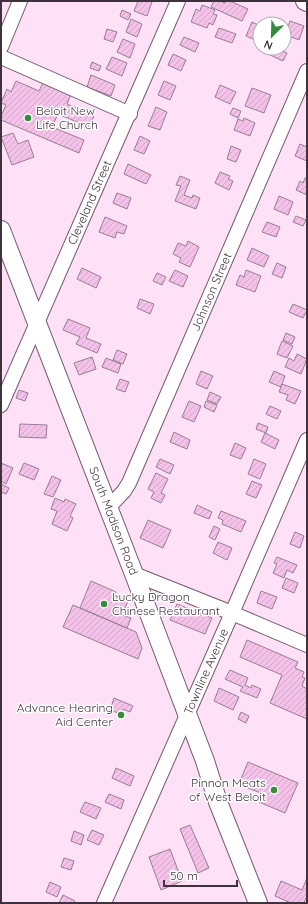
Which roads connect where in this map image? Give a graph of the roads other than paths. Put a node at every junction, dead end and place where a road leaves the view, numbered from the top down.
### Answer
1 (20, 1) edge
2 (178, 1) edge
3 (1, 47) edge
4 (1, 57) edge
5 (307, 71) edge
6 (130, 114) junction
7 (1, 230) edge
8 (36, 322) junction
9 (1, 405) edge
10 (307, 440) edge
11 (108, 508) junction
12 (134, 574) junction
13 (232, 613) junction
14 (307, 645) edge
15 (187, 714) junction
16 (104, 903) edge
17 (258, 903) edge

1 - 3 street
2 - 6 street, Cleveland Street
4 - 6 street
5 - 11 street, Johnson Street
6 - 8 street, Cleveland Street
7 - 8 main road, South Madison Road
8 - 9 street, Cleveland Street
8 - 11 main road, South Madison Road
10 - 13 street, Townline Avenue
11 - 12 main road, South Madison Road
12 - 13 street
12 - 15 main road, South Madison Road
13 - 14 street
13 - 15 street, Townline Avenue
15 - 16 street, Townline Avenue
15 - 17 main road, South Madison Road

